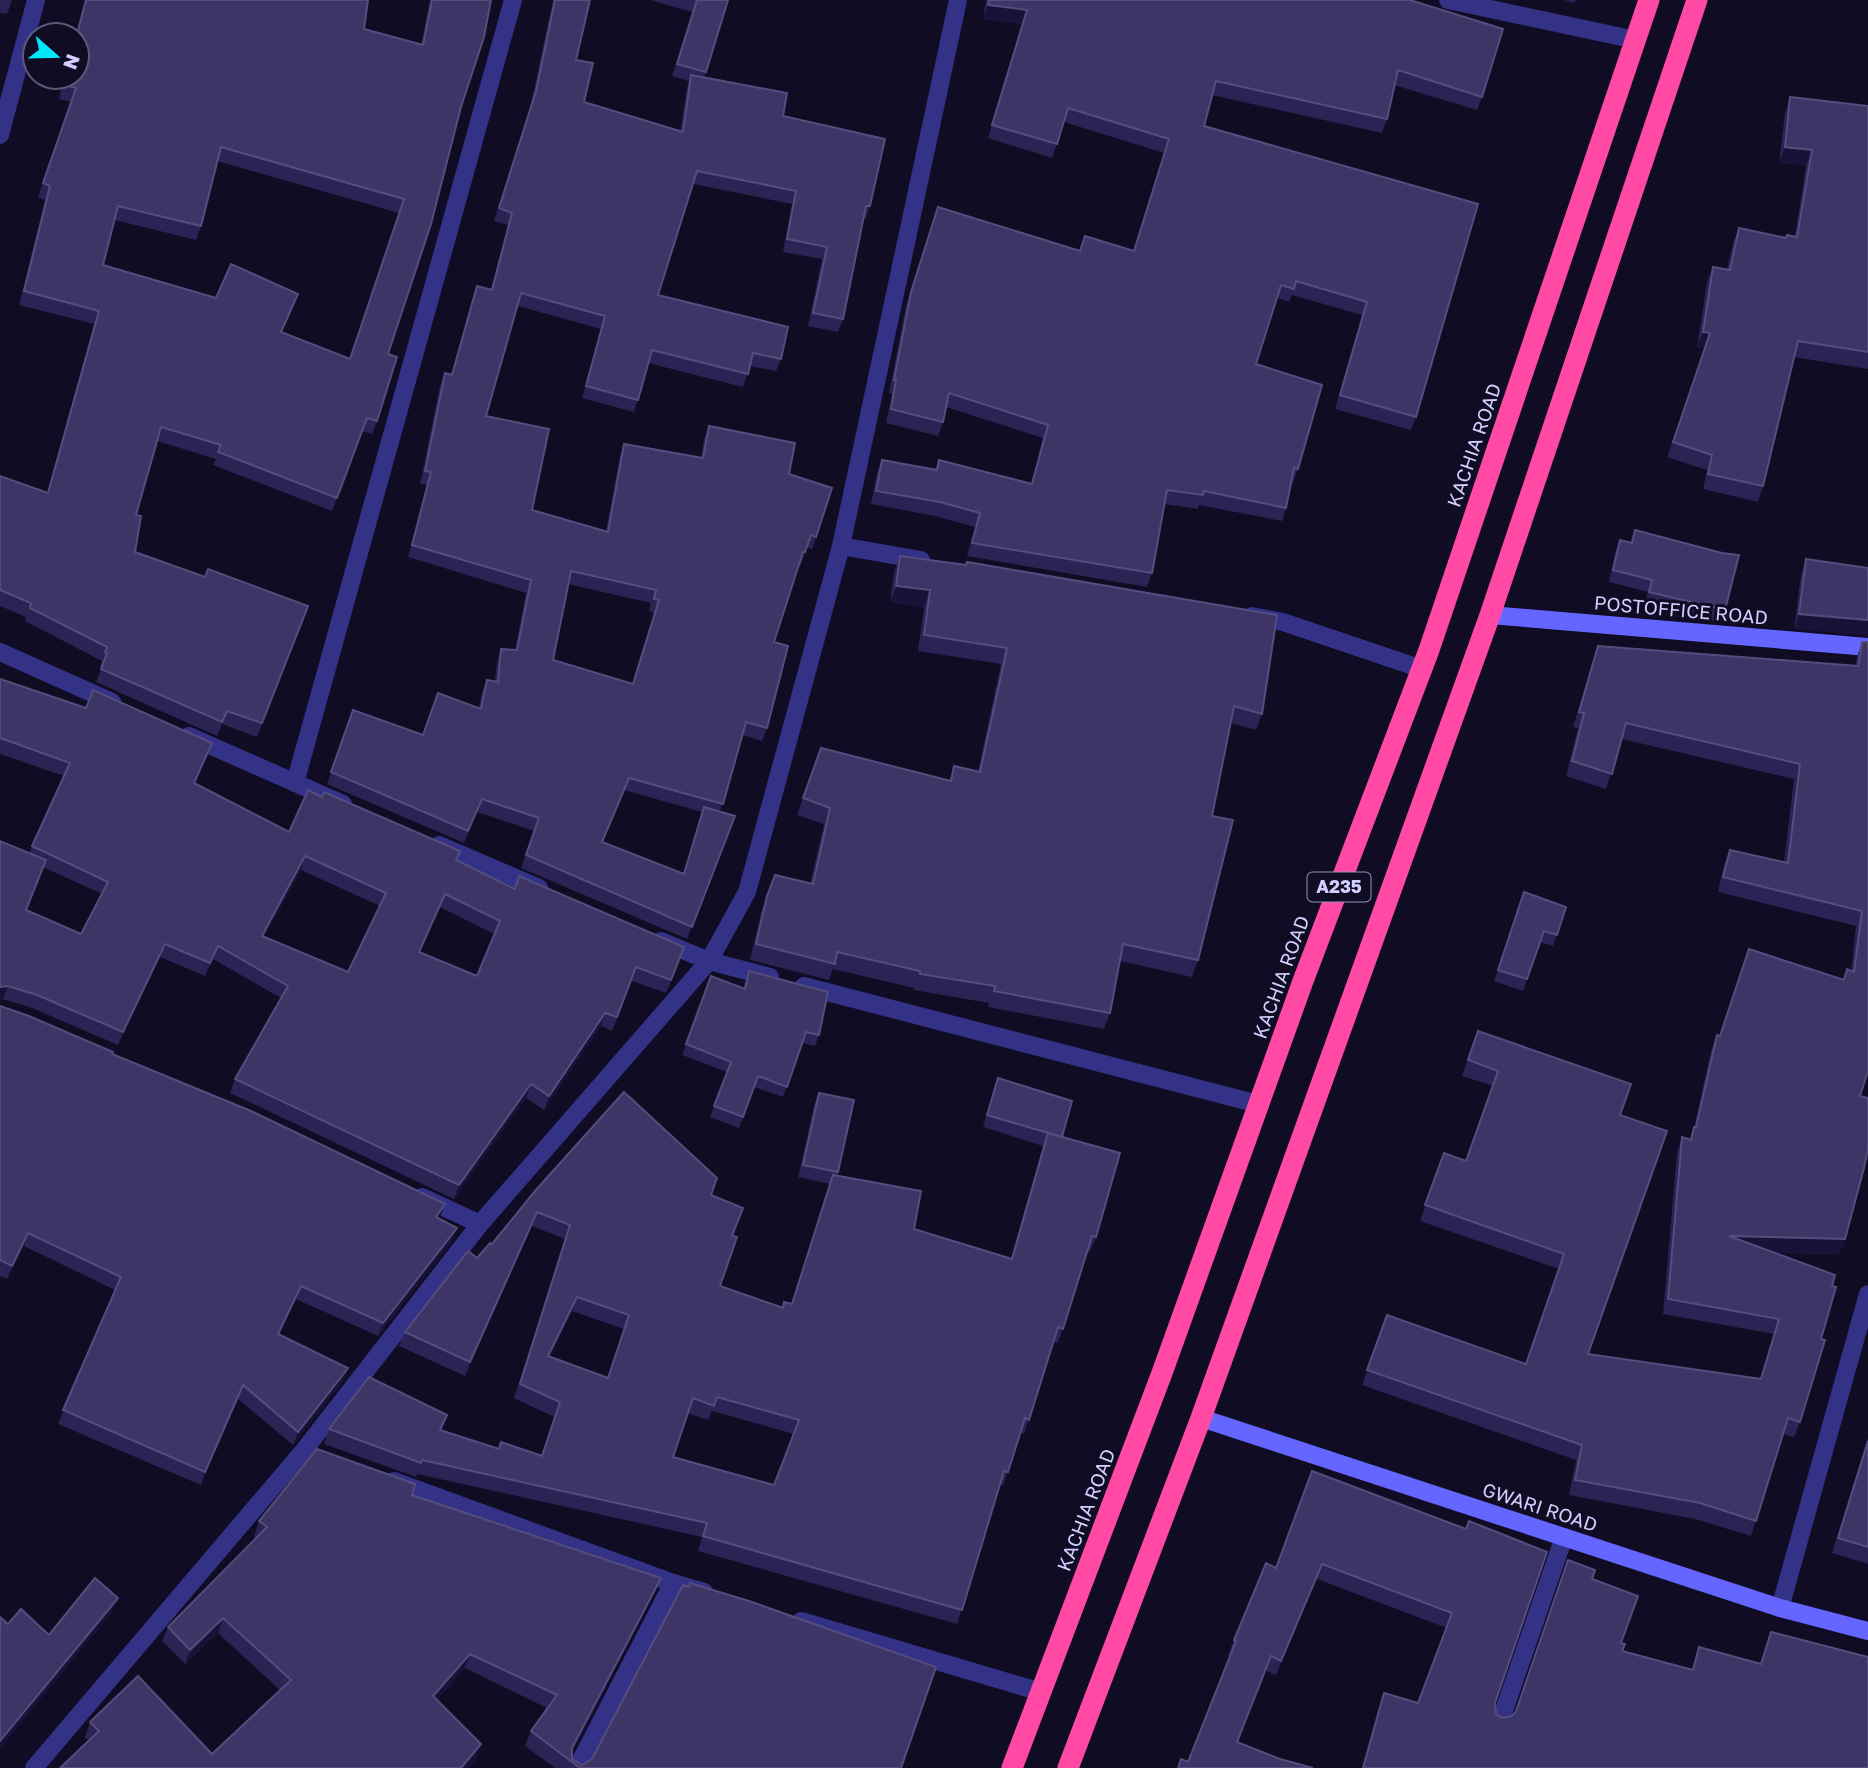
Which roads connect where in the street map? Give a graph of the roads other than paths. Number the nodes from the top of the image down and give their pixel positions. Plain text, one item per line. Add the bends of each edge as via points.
1 (36, 0) edge
2 (513, 0) edge
3 (958, 0) edge
4 (1448, 0) edge
5 (1649, 0) edge
6 (1697, 0) edge
7 (1636, 40) junction
8 (0, 135) edge
9 (841, 546) junction
10 (935, 562) edge
11 (1230, 612) edge
12 (1490, 615) junction
13 (1868, 647) edge
14 (0, 652) edge
15 (1422, 669) junction
16 (123, 707) edge
17 (172, 729) edge
18 (295, 783) junction
19 (357, 810) edge
20 (420, 837) edge
21 (558, 897) edge
22 (646, 934) edge
23 (709, 961) junction
24 (1258, 1104) junction
25 (407, 1189) edge
26 (480, 1224) junction
27 (1868, 1294) edge
28 (1201, 1418) junction
29 (384, 1477) edge
30 (1564, 1537) junction
31 (673, 1583) junction
32 (725, 1598) edge
33 (1780, 1608) junction
34 (790, 1618) edge
35 (1868, 1631) edge
36 (1041, 1692) junction
37 (1500, 1722) edge
38 (34, 1768) edge
39 (577, 1768) edge
40 (1012, 1768) edge
41 (1068, 1768) edge

1 - 8 street
2 - 18 street
3 - 9 street
4 - 7 street
5 - 7 highway, KACHIA ROAD / A235
6 - 12 highway, A235
7 - 15 highway, KACHIA ROAD / A235
9 - 10 street
9 - 23 street via 747,892
11 - 15 street via 1283,622
12 - 13 street, POSTOFFICE ROAD
12 - 28 highway, A235
14 - 16 street
15 - 24 highway, KACHIA ROAD / A235
17 - 18 street
18 - 19 street
20 - 21 street
22 - 23 street
23 - 24 street
23 - 26 street
24 - 36 highway, KACHIA ROAD / A235
25 - 26 street
26 - 38 street via 312,1451
27 - 33 street
28 - 30 street, GWARI ROAD
28 - 41 highway, A235
29 - 31 street
30 - 33 street, GWARI ROAD
30 - 37 street
31 - 32 street
31 - 39 street
33 - 35 street, GWARI ROAD
34 - 36 street
36 - 40 highway, KACHIA ROAD / A235

